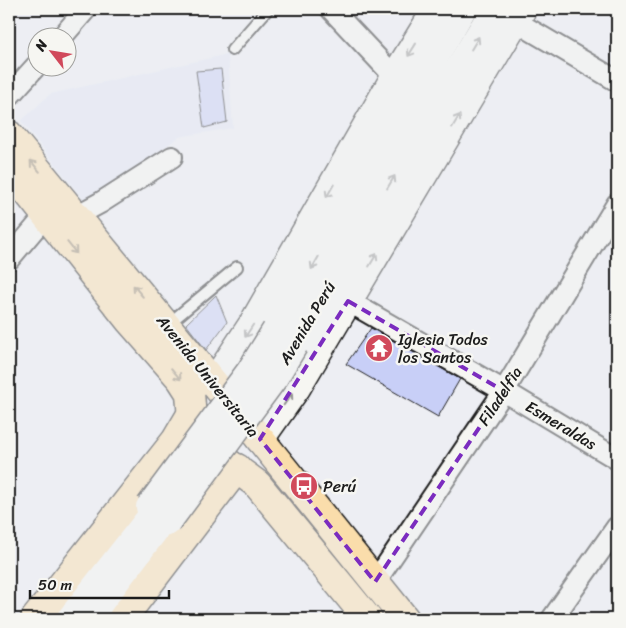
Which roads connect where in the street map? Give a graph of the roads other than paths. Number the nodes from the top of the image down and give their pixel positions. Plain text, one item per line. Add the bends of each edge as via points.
1 (86, 9) edge
2 (268, 9) edge
3 (332, 9) edge
4 (437, 9) edge
5 (462, 9) edge
6 (511, 13) edge
7 (70, 28) edge
8 (232, 50) dead end
9 (28, 75) edge
10 (395, 77) junction
11 (617, 81) edge
12 (9, 96) edge
13 (9, 135) edge
14 (172, 157) dead end
15 (9, 169) edge
16 (617, 204) edge
17 (46, 215) junction
18 (76, 216) junction
19 (9, 259) edge
20 (237, 267) dead end
21 (348, 301) junction
22 (167, 325) junction
23 (285, 338) junction
24 (214, 383) junction
25 (504, 391) junction
26 (192, 413) junction
27 (260, 439) junction
28 (617, 459) edge
29 (237, 468) junction
30 (159, 515) junction
31 (617, 527) edge
32 (375, 582) junction
33 (35, 619) edge
34 (64, 619) edge
35 (93, 619) edge
36 (122, 619) edge
37 (368, 619) edge
38 (405, 619) edge
39 (552, 619) edge

1 - 7 street
2 - 8 lane
3 - 10 street
4 -> 10 main road
5 -> 23 main road, Avenida Perú
6 - 11 street
21 -> 6 main road, Avenida Perú
23 -> 6 main road, Avenida Perú
9 - 12 street
10 -> 24 main road via 253,324
18 -> 13 main road, Avenida Universitaria
14 - 18 street
15 - 17 main road, Avenida Universitaria
16 - 25 street, Filadelfia
17 - 19 street
17 -> 26 main road, Avenida Universitaria via 130,321 181,379 190,393
22 -> 18 main road, Avenida Universitaria
20 - 22 lane
21 - 25 street, Esmeraldas
27 -> 21 main road, Avenida Perú via 296,388
22 - 24 main road, Avenida Universitaria
23 - 30 main road, Avenida Perú, bridge via 274,377
24 - 27 main road, Avenida Universitaria
25 - 28 street, Esmeraldas
25 - 32 street, Filadelfia
26 - 29 main road, Avenida Universitaria via 195,426 207,444
26 - 33 main road via 176,440
27 - 32 main road, Avenida Universitaria
29 - 36 main road
29 - 37 main road, Avenida Universitaria via 257,484
30 - 34 main road, Avenida Perú
30 - 35 main road, Avenida Perú
31 - 39 street
32 - 38 main road, Avenida Universitaria

